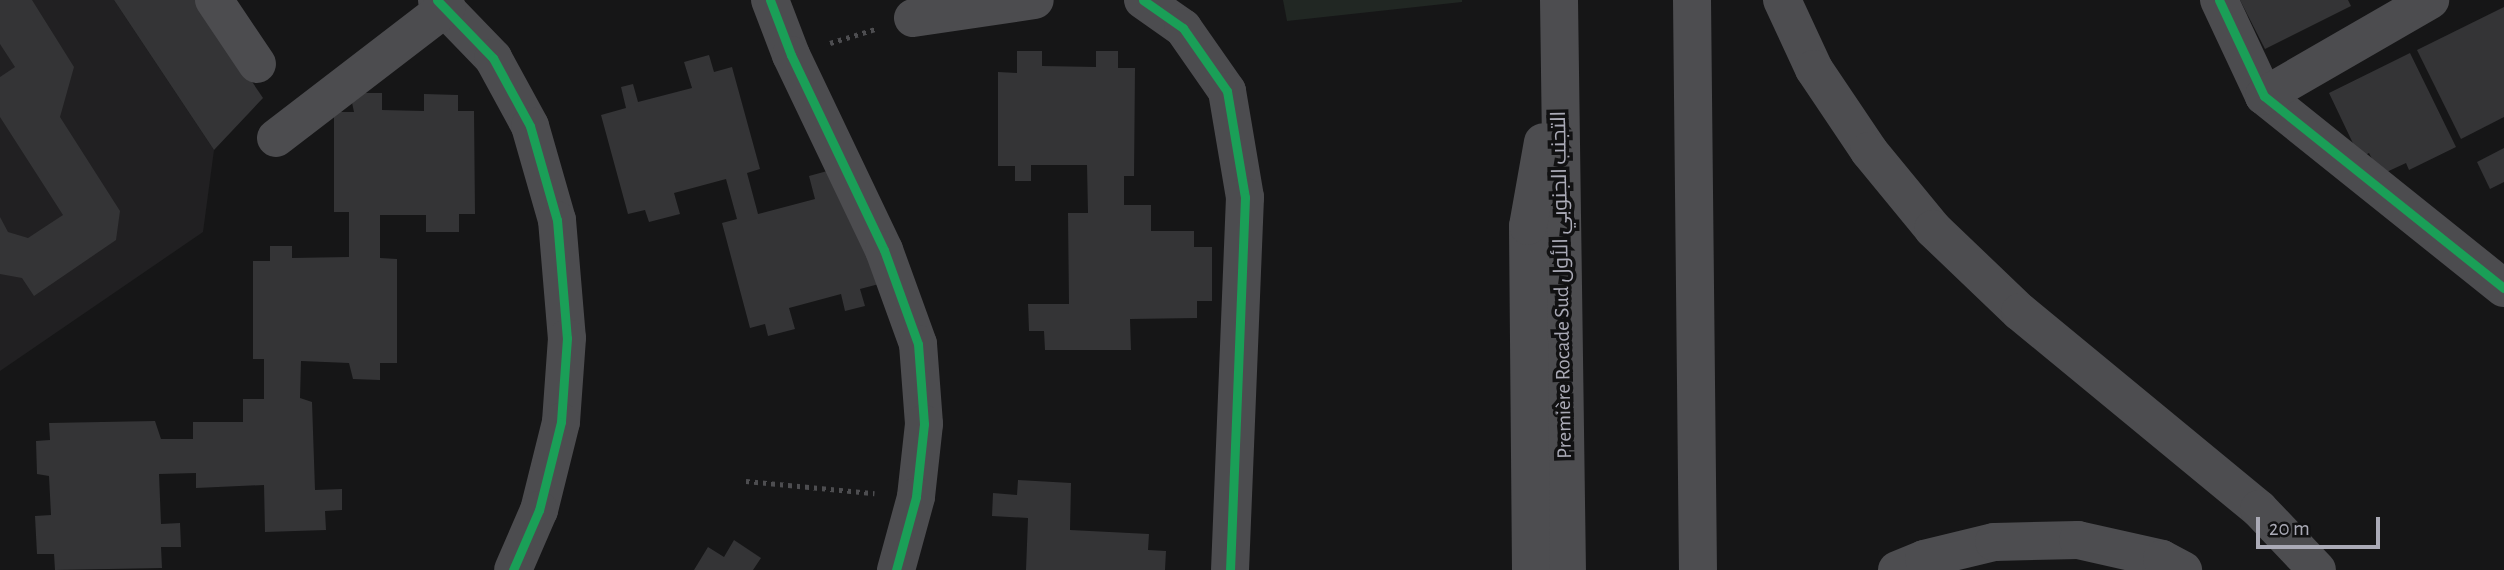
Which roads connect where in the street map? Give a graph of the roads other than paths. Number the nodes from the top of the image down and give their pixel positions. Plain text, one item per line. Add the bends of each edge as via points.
1 (214, 0) edge
2 (770, 0) edge
3 (1035, 0) edge
4 (1143, 0) edge
5 (1559, 0) edge
6 (1692, 0) edge
7 (1782, 0) edge
8 (2219, 0) edge
9 (2431, 0) edge
10 (442, 3) edge
11 (913, 18) road end
12 (257, 64) dead end
13 (1558, 75) junction
14 (2264, 96) junction
15 (276, 138) dead end
16 (2504, 288) edge
17 (513, 570) edge
18 (896, 570) edge
19 (1230, 570) edge
20 (1531, 570) edge
21 (1567, 570) edge
22 (1698, 570) edge
23 (1897, 570) edge
24 (2183, 570) edge
25 (2317, 570) edge

1 - 12 street
2 - 18 street via 791,55 884,250 918,344 924,425 916,496
3 - 11 street
4 - 19 street via 1183,28 1227,91 1245,197
5 - 13 highway, Première Rocade Sud التجنب الجنوبي الأول
6 - 22 highway
7 - 25 highway via 1814,69 1869,151 1933,229 2020,312 2259,509
8 - 14 street
9 - 14 street
10 - 15 street
10 - 17 street via 493,58 530,126 557,220 567,338 561,422 539,510
13 - 20 highway via 1528,226
13 - 21 highway, Première Rocade Sud التجنب الجنوبي الأول
14 - 16 street
23 - 24 highway via 1994,542 2078,540 2162,559

